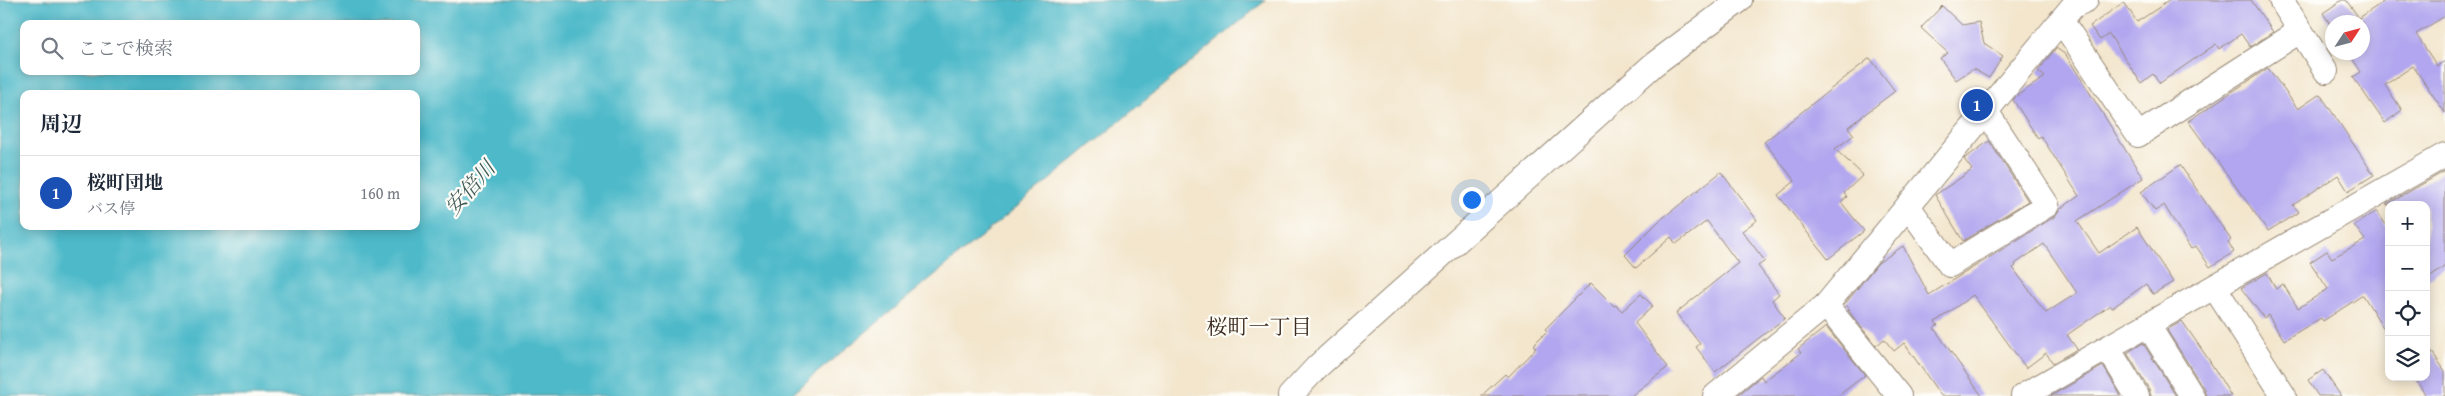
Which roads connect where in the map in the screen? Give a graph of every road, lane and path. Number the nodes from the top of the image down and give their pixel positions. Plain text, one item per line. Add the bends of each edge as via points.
1 (1740, 0) edge
2 (2086, 0) edge
3 (2281, 0) edge
4 (2061, 20) junction
5 (2300, 31) junction
6 (2326, 71) dead end
7 (1986, 111) junction
8 (2444, 156) edge
9 (1908, 206) junction
10 (2215, 288) junction
11 (1826, 305) junction
12 (2148, 325) junction
13 (2108, 348) junction
14 (1892, 394) edge
15 (1290, 396) edge
16 (1715, 396) edge
17 (2023, 396) edge
18 (2137, 396) edge
19 (2192, 396) edge
20 (2284, 396) edge

1 - 15 street via 1653,65 1317,367
2 - 4 street via 2073,6
3 - 5 street
4 - 5 street via 2138,134
4 - 7 street
5 - 6 street
7 - 9 street
7 - 9 street via 2047,205 1950,266
8 - 10 street
9 - 11 street
10 - 12 street
10 - 20 street
11 - 14 street
11 - 16 street
12 - 13 street
12 - 19 street
13 - 17 street
13 - 18 street

